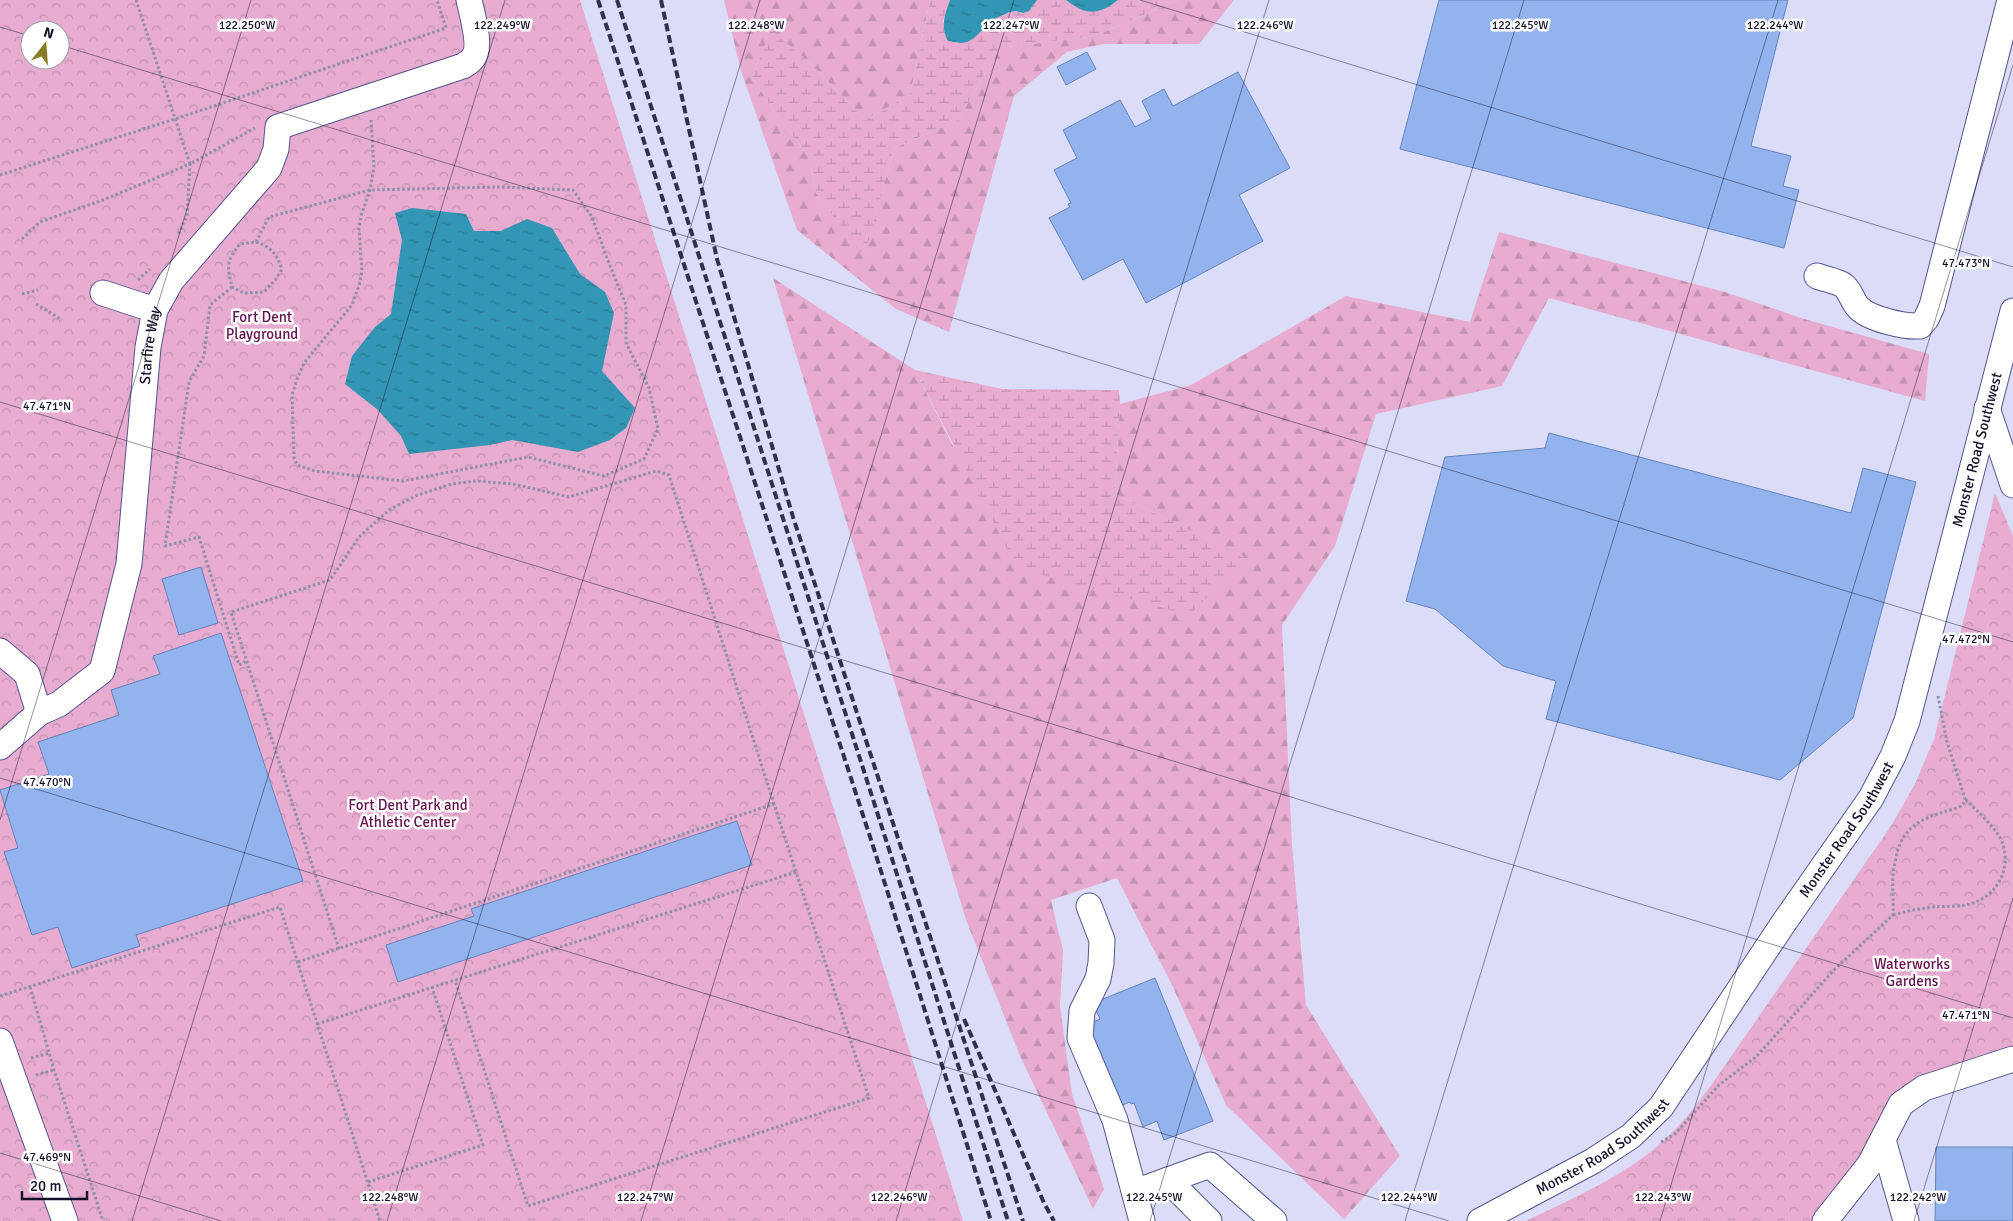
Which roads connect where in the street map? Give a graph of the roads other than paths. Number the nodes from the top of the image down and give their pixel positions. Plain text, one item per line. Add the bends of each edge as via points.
1 (469, 0) edge
2 (2010, 0) edge
3 (1817, 276) dead end
4 (103, 293) road end
5 (155, 310) junction
6 (2013, 310) edge
7 (1987, 408) junction
8 (2013, 485) edge
9 (0, 651) edge
10 (39, 712) junction
11 (0, 747) edge
12 (1089, 906) dead end
13 (0, 1041) edge
14 (2013, 1059) edge
15 (1883, 1140) junction
16 (1168, 1180) junction
17 (1135, 1192) junction
18 (65, 1221) edge
19 (1142, 1221) edge
20 (1209, 1221) edge
21 (1274, 1221) edge
22 (1480, 1221) edge
23 (1825, 1221) edge
24 (1906, 1221) edge

1 - 5 street, Starfire Way via 476,48 473,58 464,66 278,127 276,149 269,168 171,281
2 - 3 street via 1926,319 1920,326 1908,327 1866,314 1842,285
4 - 5 street
5 - 10 street, Starfire Way via 148,346 129,564 102,671 59,704
6 - 7 street, Monster Road Southwest
7 - 8 street
7 - 22 street, Monster Road Southwest via 1907,721 1872,798 1661,1107 1630,1136 1593,1161
9 - 10 street via 27,674
10 - 11 street, Starfire Way
12 - 17 street via 1102,940 1101,963 1098,979 1082,1011 1080,1038 1115,1120
13 - 18 street
14 - 15 street via 1924,1088 1902,1104
15 - 23 street via 1870,1164
15 - 24 street
16 - 17 street
16 - 20 street
16 - 21 street via 1210,1165
17 - 19 street

